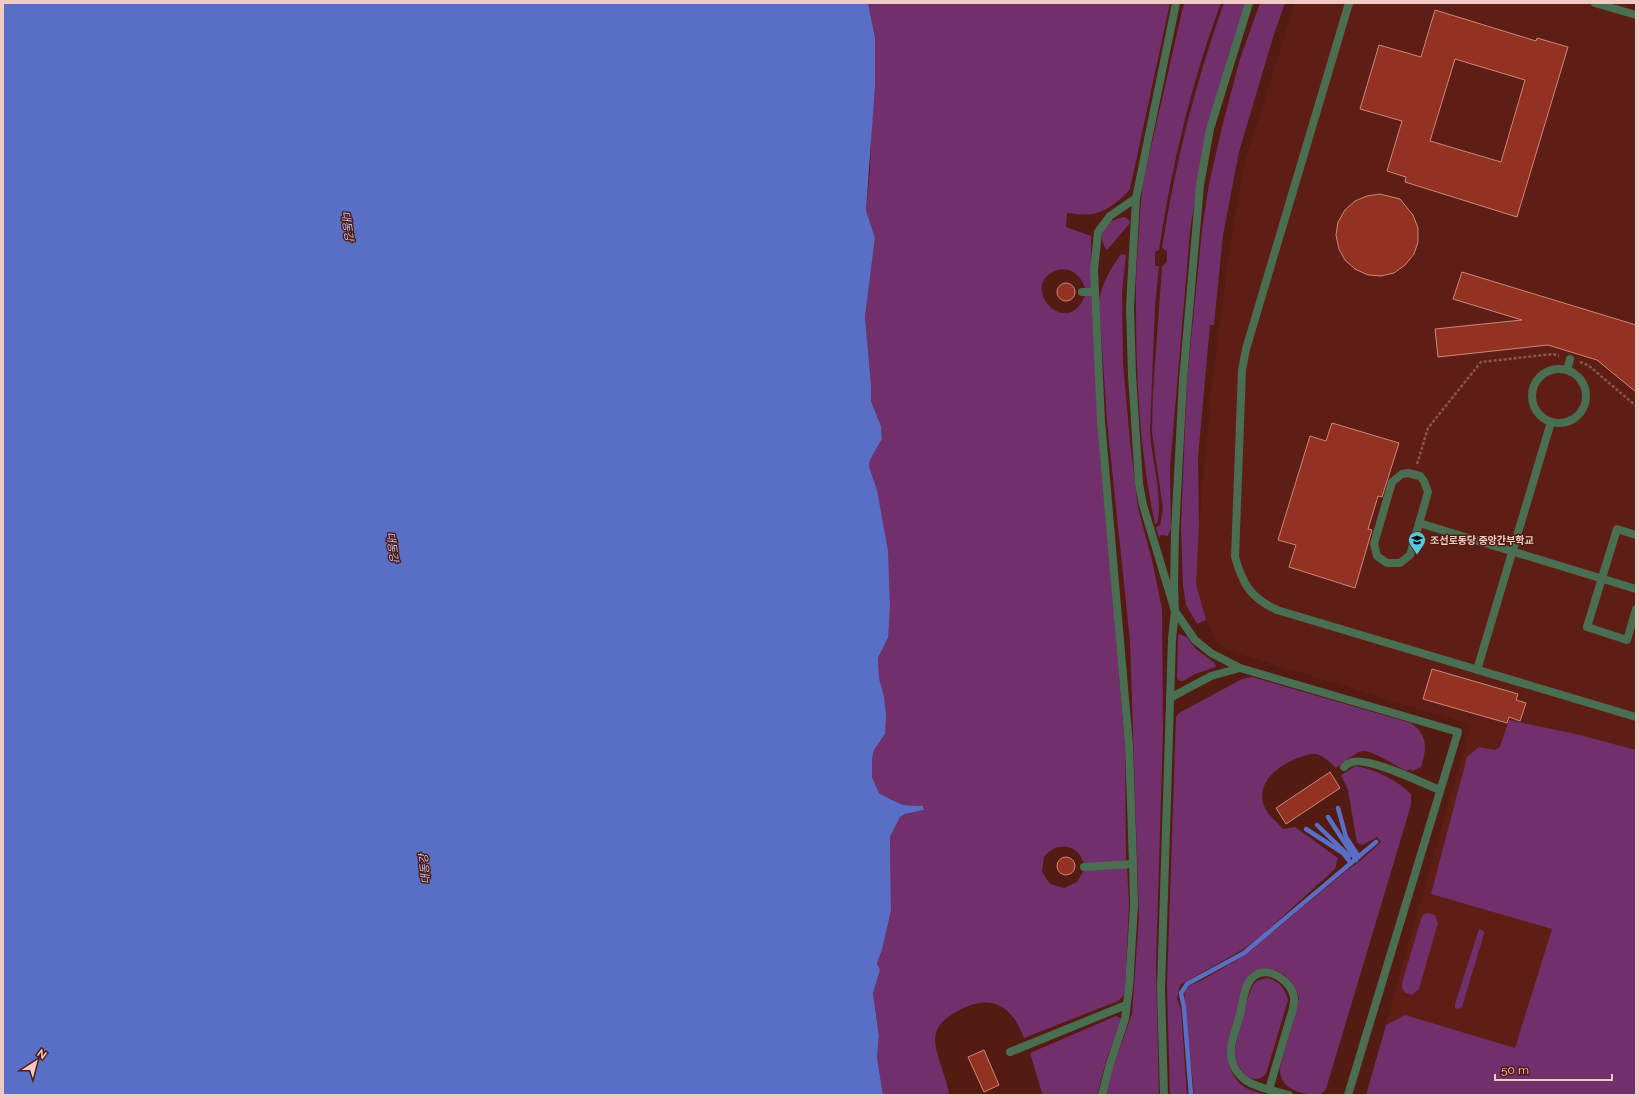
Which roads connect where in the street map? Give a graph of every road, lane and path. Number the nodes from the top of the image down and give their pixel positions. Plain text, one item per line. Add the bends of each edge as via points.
1 (1176, 3) edge
2 (1249, 3) edge
3 (1349, 3) edge
4 (1595, 3) edge
5 (1636, 15) edge
6 (1136, 198) junction
7 (1082, 292) dead end
8 (1095, 292) junction
9 (1553, 354) dead end
10 (1570, 359) dead end
11 (1588, 365) dead end
12 (1567, 370) junction
13 (1636, 406) edge
14 (1551, 422) junction
15 (1414, 474) junction
16 (1419, 523) junction
17 (1636, 535) edge
18 (1512, 552) junction
19 (1602, 579) junction
20 (1636, 589) edge
21 (1636, 609) edge
22 (1175, 611) junction
23 (1240, 668) junction
24 (1477, 670) junction
25 (1170, 698) junction
26 (1636, 717) edge
27 (1344, 766) dead end
28 (1440, 790) junction
29 (1134, 864) junction
30 (1084, 867) dead end
31 (1126, 1005) junction
32 (1010, 1052) dead end
33 (1269, 1090) junction
34 (1102, 1095) edge
35 (1164, 1095) edge
36 (1289, 1095) edge
37 (1348, 1095) edge

1 - 6 street
2 - 22 street via 1210,129 1200,185 1183,380 1175,532
3 - 24 street via 1246,349 1242,370 1235,557 1240,576 1262,603 1277,610
4 - 5 street
6 - 8 street via 1110,216 1098,232 1094,270
6 - 22 street via 1130,307 1136,454 1143,505
7 - 8 street
8 - 29 street via 1101,421 1129,746
9 - 15 path via 1481,362 1428,428
10 - 12 street
11 - 13 path
12 - 14 street via 1581,381 1585,389 1584,407 1572,420 1564,423
12 - 14 street via 1554,370 1542,375 1532,390 1534,407 1539,415
14 - 18 street
15 - 16 street via 1424,480 1428,492
15 - 16 street via 1402,474 1392,482 1374,544 1377,556 1387,563 1400,563 1405,560 1410,555
16 - 18 street
17 - 19 street via 1617,529
18 - 19 street
18 - 24 street
19 - 20 street
19 - 21 street via 1587,628 1627,640
22 - 23 street via 1195,640 1211,654
22 - 25 street
23 - 25 street via 1211,676
23 - 28 street via 1458,732
24 - 26 street
25 - 35 street via 1161,989
27 - 28 street via 1352,762 1364,762
28 - 37 street
29 - 30 street
29 - 31 street via 1134,905
31 - 32 street
31 - 34 street
33 - 33 street via 1245,1081 1237,1073 1231,1052 1247,987 1253,977 1268,973 1281,977 1288,983 1294,998
33 - 36 street

